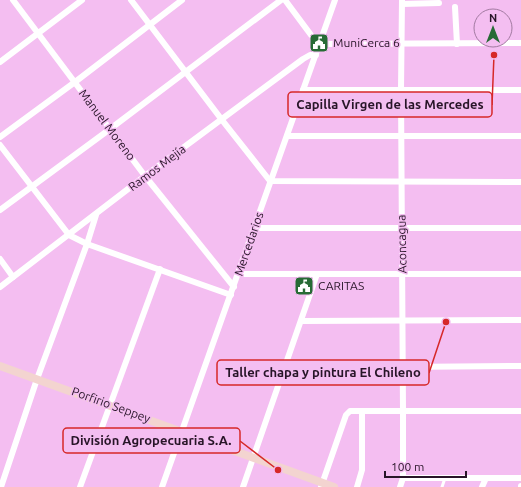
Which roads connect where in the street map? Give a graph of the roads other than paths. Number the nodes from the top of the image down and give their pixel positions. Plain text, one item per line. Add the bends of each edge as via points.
1 (13, 0) edge
2 (82, 0) edge
3 (131, 0) edge
4 (182, 0) edge
5 (281, 0) edge
6 (285, 0) edge
7 (335, 0) edge
8 (402, 2) edge
9 (439, 3) dead end
10 (455, 7) dead end
11 (150, 24) junction
12 (38, 33) junction
13 (320, 44) junction
14 (401, 44) junction
15 (457, 44) junction
16 (521, 44) edge
17 (316, 55) junction
18 (0, 62) edge
19 (186, 72) junction
20 (75, 82) junction
21 (303, 90) junction
22 (401, 90) junction
23 (521, 90) edge
24 (222, 120) junction
25 (110, 129) junction
26 (286, 136) junction
27 (401, 136) junction
28 (521, 136) edge
29 (0, 137) edge
30 (0, 145) edge
31 (145, 176) junction
32 (270, 181) junction
33 (402, 182) junction
34 (521, 182) edge
35 (32, 186) junction
36 (0, 210) edge
37 (96, 214) junction
38 (255, 228) junction
39 (402, 228) junction
40 (521, 228) edge
41 (69, 235) junction
42 (87, 244) junction
43 (0, 258) edge
44 (160, 269) junction
45 (238, 274) junction
46 (318, 274) junction
47 (402, 274) junction
48 (521, 274) edge
49 (13, 277) junction
50 (0, 287) edge
51 (234, 287) junction
52 (231, 295) junction
53 (402, 320) junction
54 (521, 320) edge
55 (302, 321) junction
56 (286, 364) junction
57 (0, 366) edge
58 (521, 366) edge
59 (403, 367) junction
60 (37, 379) junction
61 (111, 405) junction
62 (362, 411) junction
63 (403, 411) junction
64 (521, 411) edge
65 (182, 431) junction
66 (253, 457) junction
67 (403, 478) junction
68 (445, 478) junction
69 (486, 478) junction
70 (521, 478) edge
71 (321, 485) edge
72 (1, 487) edge
73 (80, 487) edge
74 (162, 487) edge
75 (243, 487) edge
76 (334, 487) edge
77 (357, 487) edge
78 (400, 487) edge
79 (442, 487) edge
80 (482, 487) edge

1 - 12 street, Manuel Moreno
2 - 12 street
3 - 11 street
4 - 11 street
5 - 19 street
6 - 13 street
7 - 13 street, Mercedarios
8 - 9 street
8 - 14 street, Aconcagua
10 - 15 street
11 - 19 street
11 - 20 street
12 - 18 street
12 - 20 street, Manuel Moreno
13 - 14 street
13 - 17 street, Mercedarios
14 - 15 street
14 - 22 street, Aconcagua
15 - 16 street
17 - 21 street, Mercedarios
17 - 24 street, Ramos Mejía via 303,59
19 - 24 street
19 - 25 street
20 - 25 street, Manuel Moreno
20 - 29 street
21 - 22 street
21 - 26 street, Mercedarios
22 - 23 street
22 - 27 street, Aconcagua
24 - 31 street, Ramos Mejía
24 - 32 street
25 - 31 street, Manuel Moreno
25 - 35 street
26 - 27 street
26 - 32 street, Mercedarios
27 - 28 street
27 - 33 street, Aconcagua
30 - 35 street
31 - 37 street, Ramos Mejía
31 - 51 street, Manuel Moreno
32 - 33 street
32 - 38 street, Mercedarios
33 - 34 street
33 - 39 street, Aconcagua
35 - 36 street
35 - 41 street
37 - 41 street, Ramos Mejía
37 - 42 street
38 - 39 street
38 - 45 street, Mercedarios
39 - 40 street
39 - 47 street, Aconcagua
41 - 42 street
41 - 49 street, Ramos Mejía
42 - 44 street
42 - 60 street
43 - 49 street
44 - 52 street
44 - 61 street
45 - 46 street
45 - 51 street, Mercedarios
46 - 47 street
46 - 55 street
47 - 48 street
47 - 53 street, Aconcagua
49 - 50 street, Ramos Mejía
51 - 52 street, Mercedarios
52 - 65 street, Mercedarios
53 - 54 street
53 - 55 street
53 - 59 street, Aconcagua
55 - 56 street
56 - 59 street
56 - 66 street
57 - 60 main road, Porfirio Seppey
58 - 59 street
59 - 63 street, Aconcagua
60 - 61 main road, Porfirio Seppey
60 - 72 street
61 - 65 main road, Porfirio Seppey
61 - 73 street
62 - 63 street
62 - 71 street via 350,411 346,414
62 - 77 street via 362,470
63 - 64 street
63 - 67 street, Aconcagua
65 - 66 main road, Porfirio Seppey
65 - 74 street, Mercedarios
66 - 71 main road, Porfirio Seppey
66 - 75 street
67 - 68 street
67 - 78 street, Aconcagua
68 - 69 street
68 - 79 lane
69 - 70 street
69 - 80 street
71 - 76 main road, Porfirio Seppey

